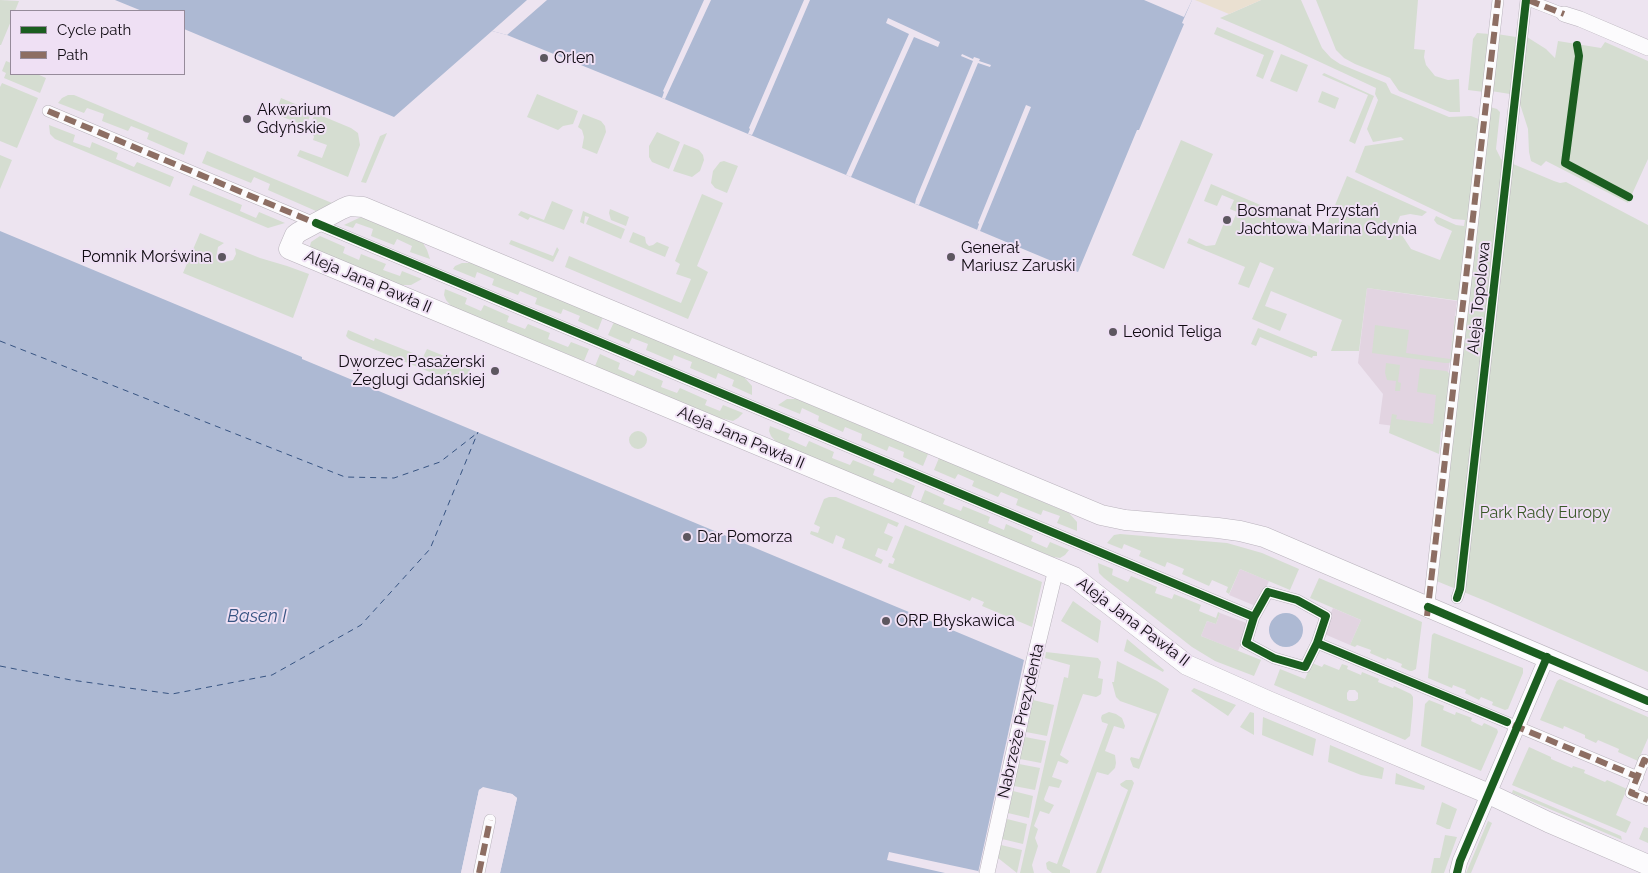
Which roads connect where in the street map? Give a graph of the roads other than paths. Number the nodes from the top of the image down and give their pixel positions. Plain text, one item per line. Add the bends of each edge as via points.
1 (1498, 0) edge
2 (1527, 0) edge
3 (1564, 14) joint
4 (1648, 48) edge
5 (48, 111) dead end
6 (316, 223) junction
7 (1056, 569) junction
8 (1457, 598) dead end
9 (1428, 604) junction
10 (1254, 617) junction
11 (1317, 643) junction
12 (1546, 657) junction
13 (1648, 701) edge
14 (1517, 726) junction
15 (1648, 762) edge
16 (1638, 777) junction
17 (1489, 794) junction
18 (1648, 800) edge
19 (490, 820) dead end
20 (1648, 864) edge
21 (479, 873) edge
22 (987, 873) edge
23 (1457, 873) edge

1 - 9 street, Aleja Topolowa
2 - 3 street
2 - 8 street, Aleja Topolowa
3 - 4 street
5 - 6 street
6 - 7 street, Aleja Jana Pawła II via 295,235 289,249
6 - 9 street, Aleja Jana Pawła II via 349,206 363,207 1101,515 1218,528 1264,537
6 - 10 street
7 - 17 street, Aleja Jana Pawła II via 1074,577 1188,665
7 - 22 street, Nabrzeże Prezydenta
9 - 12 street, Aleja Jana Pawła II
10 - 11 street via 1246,643 1274,658 1305,667
10 - 11 street via 1268,592 1297,600 1326,616
11 - 14 street
12 - 13 street, Aleja Jana Pawła II
12 - 14 street
14 - 16 street
14 - 17 street
15 - 16 street via 1644,760
16 - 18 street via 1631,793
17 - 20 street, Aleja Jana Pawła II
17 - 23 street
19 - 21 street

